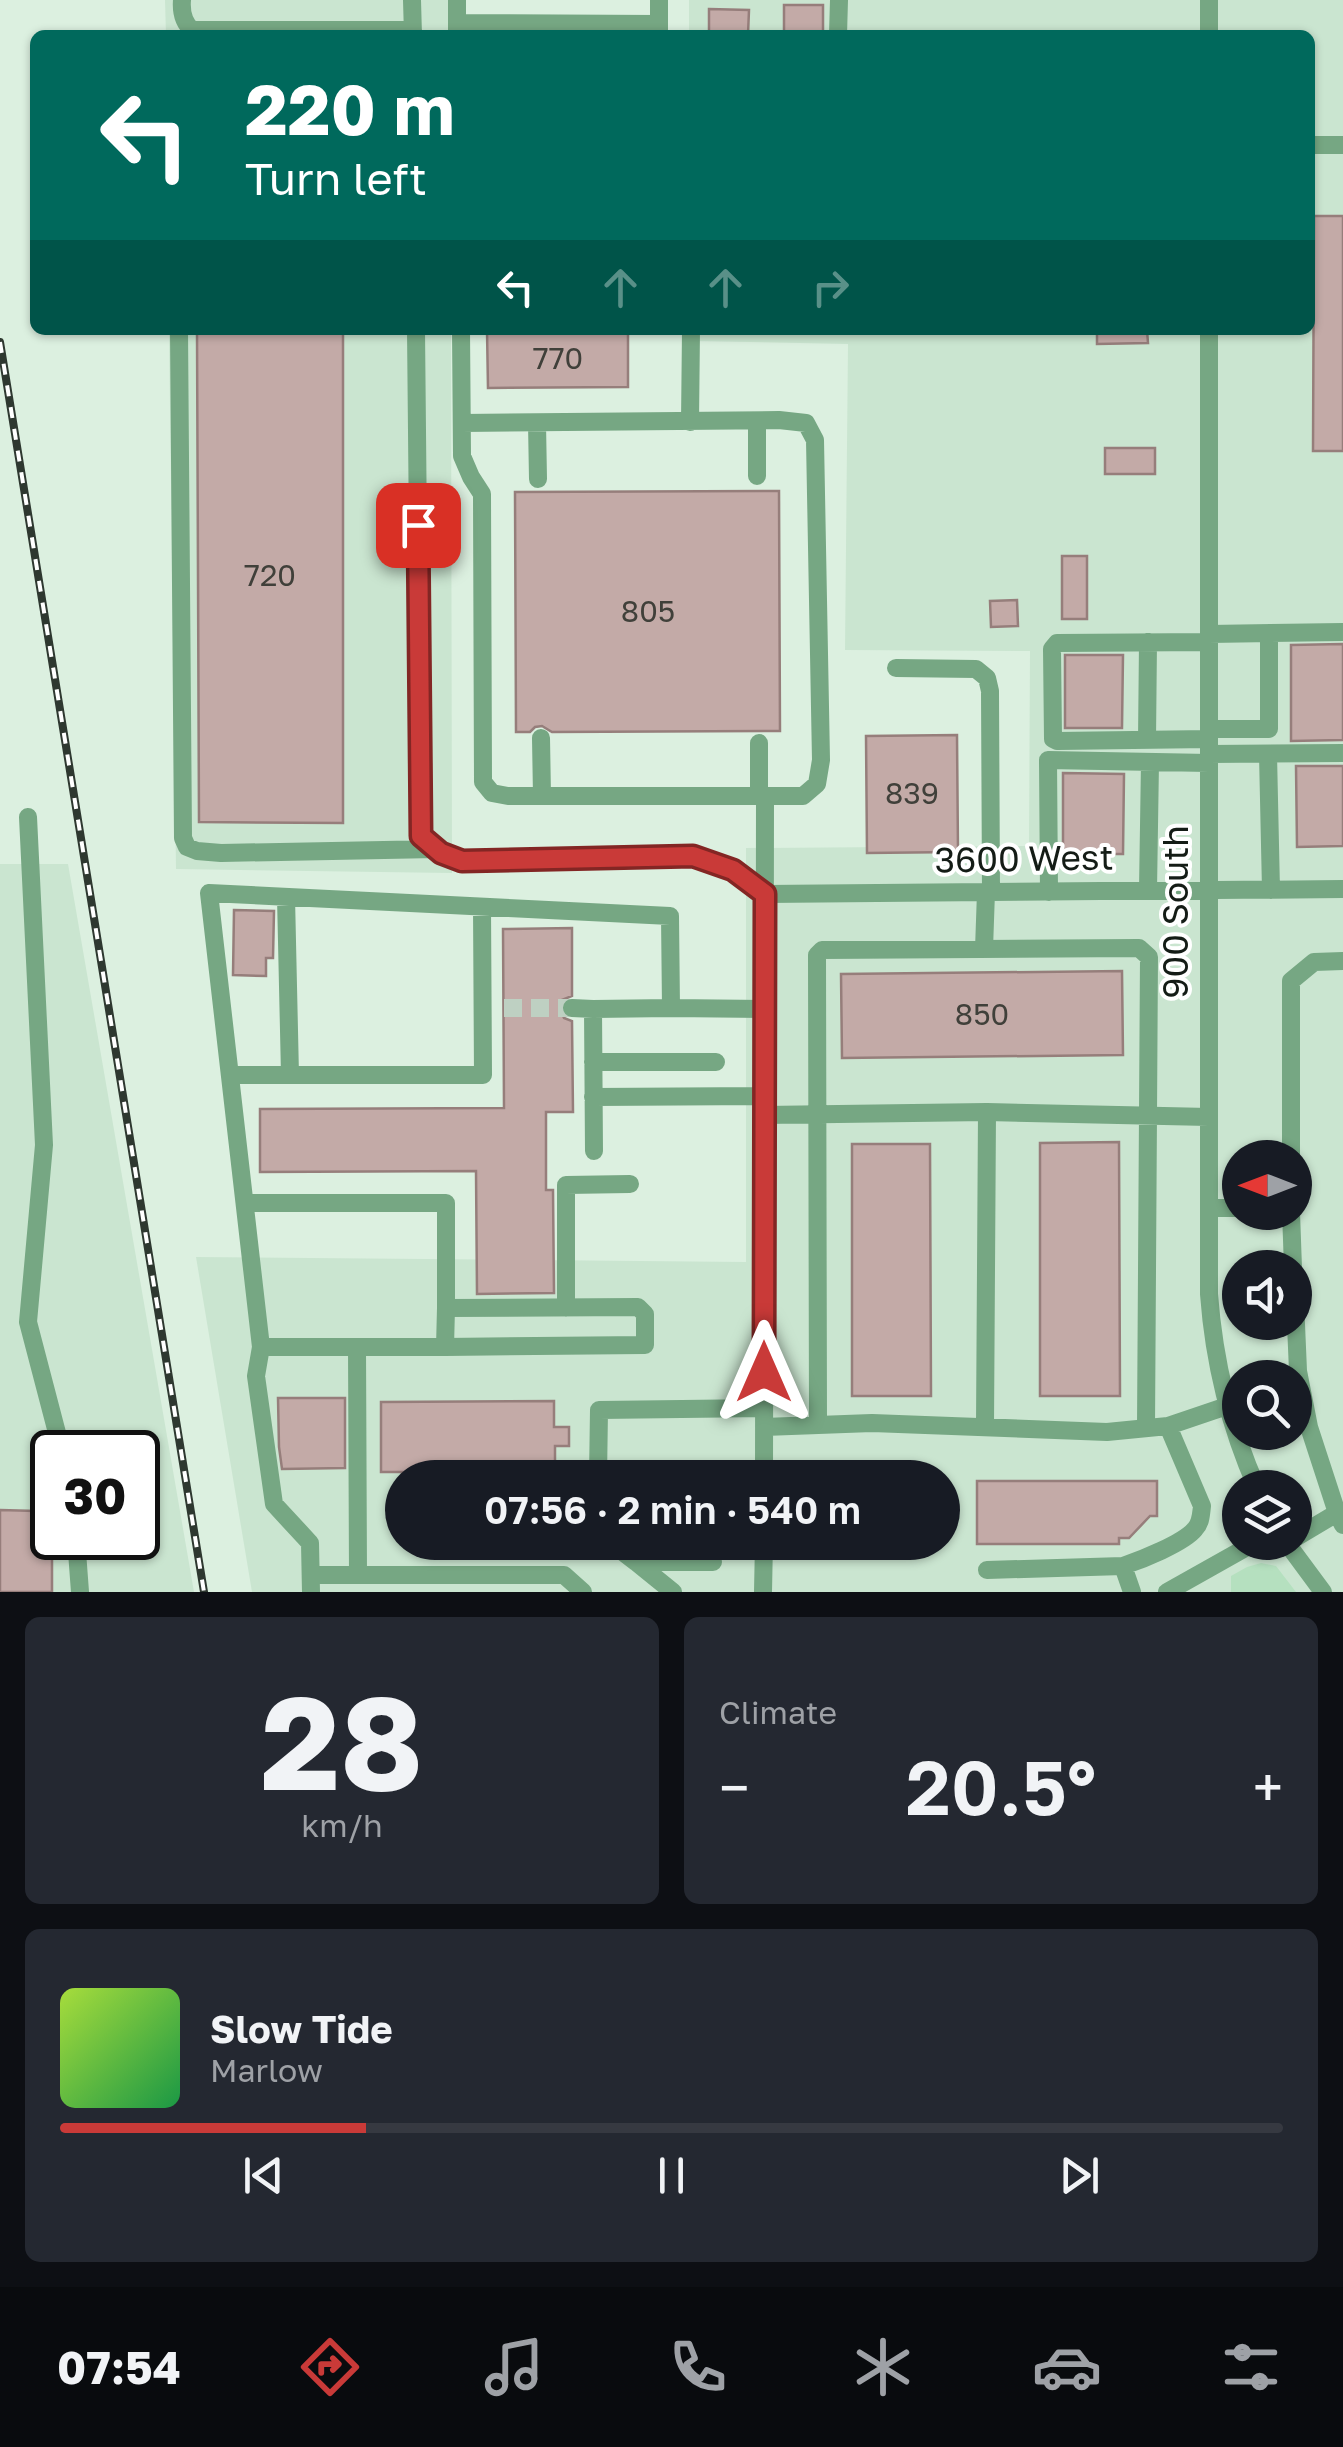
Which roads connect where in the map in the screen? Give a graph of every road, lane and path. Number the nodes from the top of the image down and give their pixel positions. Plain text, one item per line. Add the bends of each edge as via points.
1 (412, 0) edge
2 (457, 0) edge
3 (659, 0) edge
4 (839, 0) edge
5 (1208, 0) edge
6 (181, 5) edge
7 (457, 29) edge
8 (180, 30) edge
9 (192, 30) edge
10 (413, 30) edge
11 (659, 30) edge
12 (838, 30) edge
13 (1208, 30) edge
14 (1315, 145) edge
15 (1343, 146) edge
16 (179, 335) edge
17 (416, 335) edge
18 (460, 335) edge
19 (691, 335) edge
20 (1208, 335) edge
21 (756, 420) junction
22 (690, 422) junction
23 (537, 423) junction
24 (462, 424) junction
25 (757, 476) dead end
26 (538, 479) dead end
27 (1343, 632) edge
28 (1269, 633) junction
29 (1208, 638) junction
30 (1148, 642) junction
31 (896, 668) dead end
32 (541, 738) dead end
33 (1147, 740) junction
34 (759, 743) dead end
35 (1208, 746) junction
36 (1268, 754) junction
37 (1343, 754) edge
38 (1150, 762) junction
39 (542, 796) junction
40 (762, 796) junction
41 (28, 816) dead end
42 (436, 849) junction
43 (1343, 889) edge
44 (1148, 890) junction
45 (1209, 890) junction
46 (1271, 890) junction
47 (988, 892) junction
48 (1049, 892) junction
49 (765, 894) junction
50 (286, 897) junction
51 (482, 907) junction
52 (984, 949) junction
53 (1343, 961) edge
54 (482, 1008) junction
55 (504, 1008) tunnel mouth
56 (572, 1008) tunnel mouth
57 (671, 1008) junction
58 (764, 1008) junction
59 (593, 1009) junction
60 (593, 1062) junction
61 (716, 1062) dead end
62 (230, 1075) junction
63 (290, 1075) junction
64 (593, 1097) junction
65 (764, 1106) junction
66 (987, 1112) junction
67 (818, 1115) junction
68 (1148, 1115) junction
69 (1209, 1117) junction
70 (1291, 1140) edge
71 (594, 1151) dead end
72 (630, 1184) dead end
73 (245, 1203) junction
74 (1209, 1208) junction
75 (1222, 1208) edge
76 (446, 1308) junction
77 (566, 1308) junction
78 (1297, 1340) edge
79 (445, 1346) junction
80 (357, 1347) junction
81 (262, 1348) junction
82 (1222, 1384) edge
83 (1222, 1408) edge
84 (764, 1418) junction
85 (818, 1425) junction
86 (985, 1426) junction
87 (1168, 1426) junction
88 (1146, 1428) junction
89 (56, 1430) edge
90 (598, 1460) edge
91 (764, 1460) edge
92 (1340, 1519) edge
93 (1312, 1531) edge
94 (78, 1560) edge
95 (633, 1560) edge
96 (764, 1560) edge
97 (1224, 1560) edge
98 (1299, 1560) edge
99 (636, 1562) junction
100 (713, 1562) dead end
101 (1123, 1566) junction
102 (987, 1570) dead end
103 (358, 1576) junction
104 (311, 1584) edge
105 (80, 1592) edge
106 (583, 1592) edge
107 (673, 1592) edge
108 (764, 1592) edge
109 (1132, 1592) edge
110 (1167, 1592) edge
111 (1323, 1592) edge

1 - 10 street
2 - 7 street
3 - 11 street
4 - 12 street
5 - 13 street
6 - 8 street
6 - 9 street
7 - 11 street
14 - 15 street
16 - 42 street via 187,847 221,853
17 - 42 street via 421,836
18 - 24 street
19 - 22 street
20 - 29 street, 900 South
21 - 22 street
21 - 25 street
21 - 40 street via 806,423 816,460 819,772 803,796
22 - 23 street
23 - 24 street
23 - 26 street
24 - 39 street via 462,456 482,494 483,782 492,793
27 - 28 street
28 - 29 street
28 - 35 street via 1269,729
29 - 30 street
29 - 35 street, 900 South
30 - 33 street
30 - 33 street via 1052,648 1053,739
31 - 47 street via 976,669 987,678
32 - 39 street
33 - 35 street
34 - 40 street
35 - 36 street
35 - 38 street
35 - 45 street, 900 South
36 - 37 street
36 - 46 street
38 - 44 street
38 - 48 street via 1048,760
39 - 40 street
40 - 49 street
41 - 89 street via 44,1144 28,1322
42 - 49 street via 462,861 693,856 733,870
43 - 46 street, 3600 West
44 - 45 street, 3600 West
44 - 48 street, 3600 West
45 - 46 street, 3600 West
45 - 69 street, 900 South
47 - 48 street, 3600 West
47 - 49 street, 3600 West
47 - 52 street
49 - 58 street
50 - 51 street
50 - 62 street via 209,893
50 - 63 street
51 - 54 street
51 - 57 street via 670,916
52 - 67 street via 817,954
52 - 68 street via 1139,948 1148,957
53 - 70 street via 1314,962 1291,981
54 - 55 street
54 - 63 street via 483,1075
56 - 59 street
57 - 58 street
57 - 59 street
58 - 65 street
59 - 60 street
60 - 61 street
60 - 64 street
62 - 63 street
62 - 73 street
64 - 65 street
64 - 71 street
65 - 67 street
65 - 84 street
66 - 67 street
66 - 68 street
66 - 86 street
67 - 85 street
68 - 69 street
68 - 88 street
69 - 74 street, 900 South
72 - 77 street via 566,1185
73 - 76 street via 446,1203
73 - 81 street
74 - 75 street
74 - 82 street, 900 South via 1211,1316
76 - 77 street
76 - 79 street
77 - 79 street via 638,1299 645,1345
78 - 92 street via 1309,1426
79 - 80 street
80 - 81 street
80 - 103 street
81 - 104 street via 256,1376 274,1504 310,1542
83 - 87 street
84 - 85 street
84 - 90 street via 712,1410 599,1410
84 - 91 street
85 - 86 street
86 - 88 street
87 - 88 street
87 - 101 street via 1201,1518 1195,1530
92 - 93 street
94 - 105 street
95 - 99 street
96 - 108 street
97 - 110 street
98 - 111 street
99 - 100 street
99 - 107 street
101 - 102 street
101 - 109 street
103 - 104 street
103 - 106 street via 564,1575

